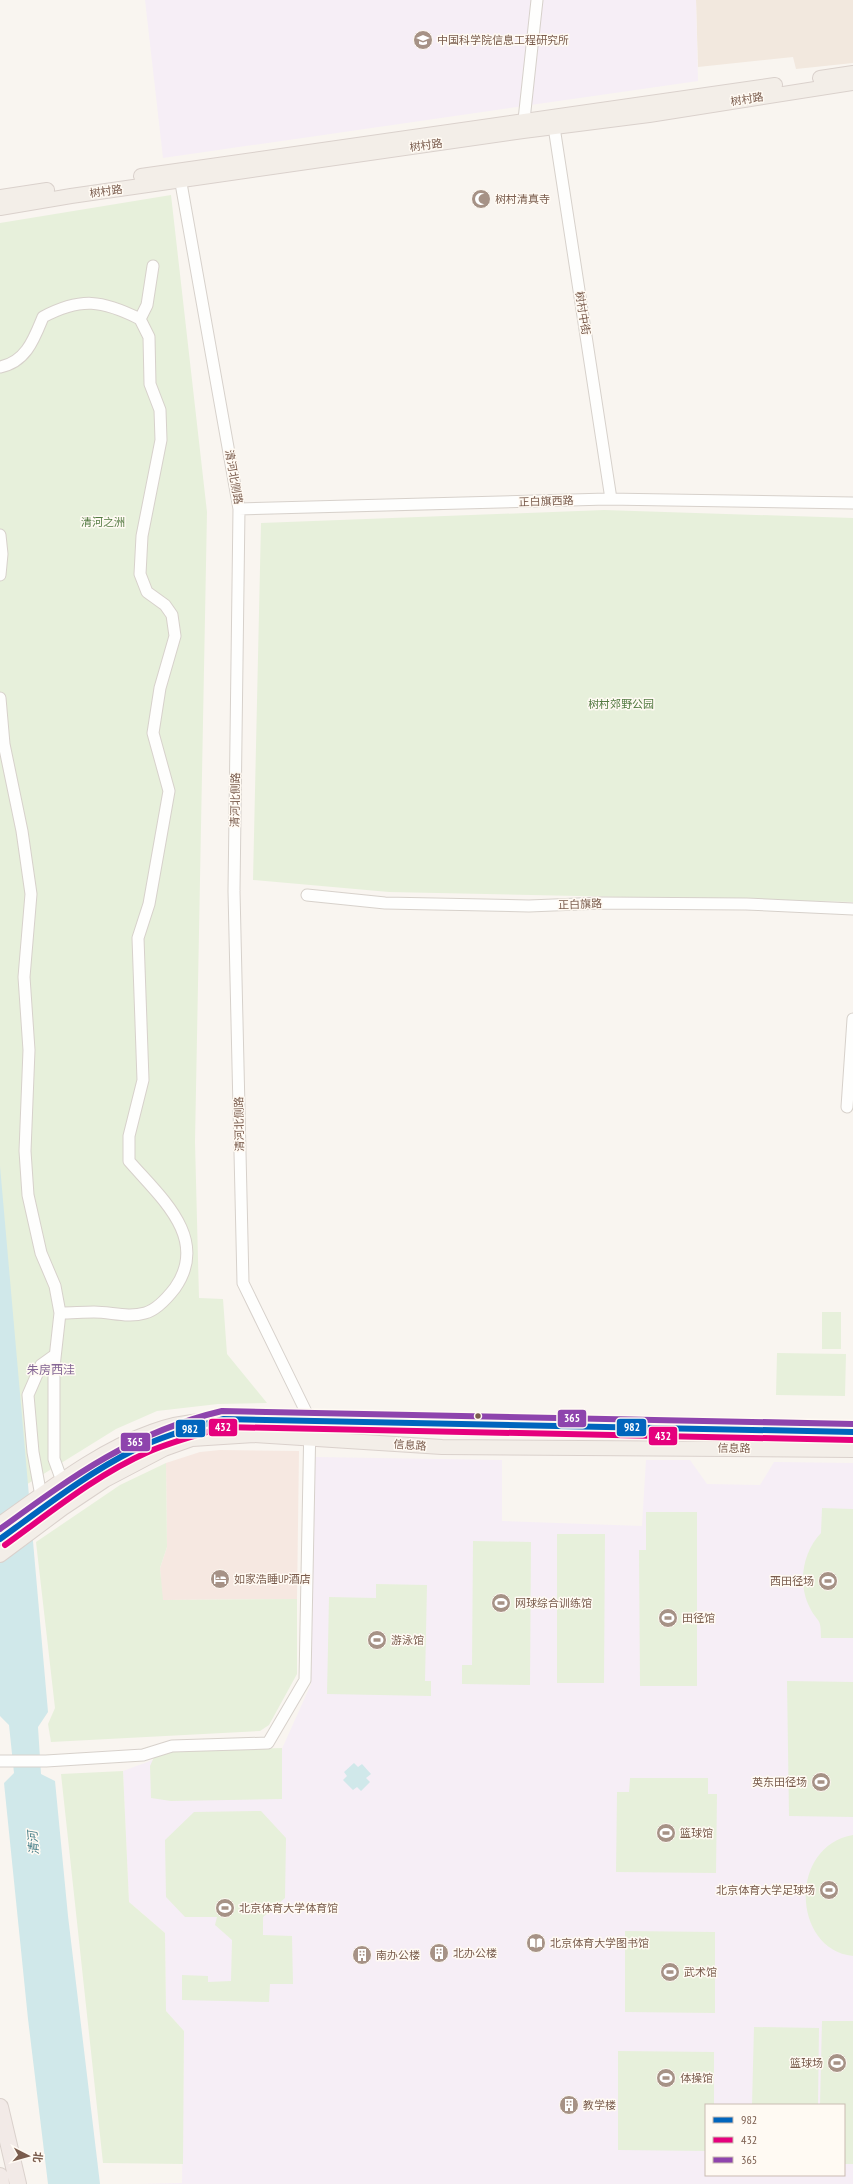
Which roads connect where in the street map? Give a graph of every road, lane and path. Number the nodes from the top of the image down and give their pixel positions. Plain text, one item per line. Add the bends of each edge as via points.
1 (537, 0) edge
2 (853, 73) edge
3 (853, 83) edge
4 (523, 126) junction
5 (554, 127) junction
6 (180, 175) junction
7 (0, 197) edge
8 (0, 208) edge
9 (153, 266) dead end
10 (140, 319) junction
11 (0, 367) edge
12 (611, 499) junction
13 (853, 503) edge
14 (239, 509) junction
15 (0, 535) edge
16 (0, 574) edge
17 (0, 698) edge
18 (307, 895) dead end
19 (853, 909) edge
20 (853, 1020) edge
21 (847, 1107) dead end
22 (60, 1313) junction
23 (55, 1355) junction
24 (310, 1420) junction
25 (853, 1432) edge
26 (310, 1438) junction
27 (853, 1450) edge
28 (62, 1481) junction
29 (44, 1494) junction
30 (0, 1524) edge
31 (0, 1555) edge
32 (0, 1761) edge
33 (0, 2107) edge
34 (6, 2179) edge

1 - 4 street
2 - 4 main road, 树村路
3 - 5 main road, 树村路 via 649,116
4 - 5 main road, 树村路
4 - 6 main road, 树村路
5 - 12 street, 树村中街
6 - 7 main road, 树村路
6 - 8 main road, 树村路
6 - 14 street, 清河北侧路
9 - 10 street via 147,305
10 - 11 street via 113,306 96,303 84,302 62,307 43,317 35,338 17,362
10 - 22 street via 149,337 150,384 160,410 161,440 142,536 140,574 147,592 165,605 172,615 175,636 160,688 153,733 168,792 149,904 138,938 143,1080 129,1136 129,1161 174,1214 188,1244 184,1276 168,1297 148,1313 132,1316 94,1312
12 - 13 street, 正白旗西路
12 - 14 street, 正白旗西路
14 - 24 street, 清河北侧路 via 234,891 243,1283
15 - 16 street
17 - 22 street via 4,744 22,831 31,894 24,977 29,1050 25,1151 28,1195 42,1253 55,1286
18 - 19 street, 正白旗路 via 385,903 529,906 602,903 746,904
20 - 21 street
22 - 23 street
23 - 28 street via 54,1459
23 - 29 street via 41,1365 28,1395 33,1452
24 - 25 main road, 信息路
24 - 26 street
24 - 28 main road, 信息路 via 223,1419 173,1425 130,1440
26 - 27 main road, 信息路 via 442,1447
26 - 31 main road, 信息路 via 254,1435 192,1439 164,1449 123,1469
26 - 32 street via 304,1680 268,1743 172,1746 143,1755
28 - 29 main road, 信息路
29 - 30 main road, 信息路
33 - 34 highway

